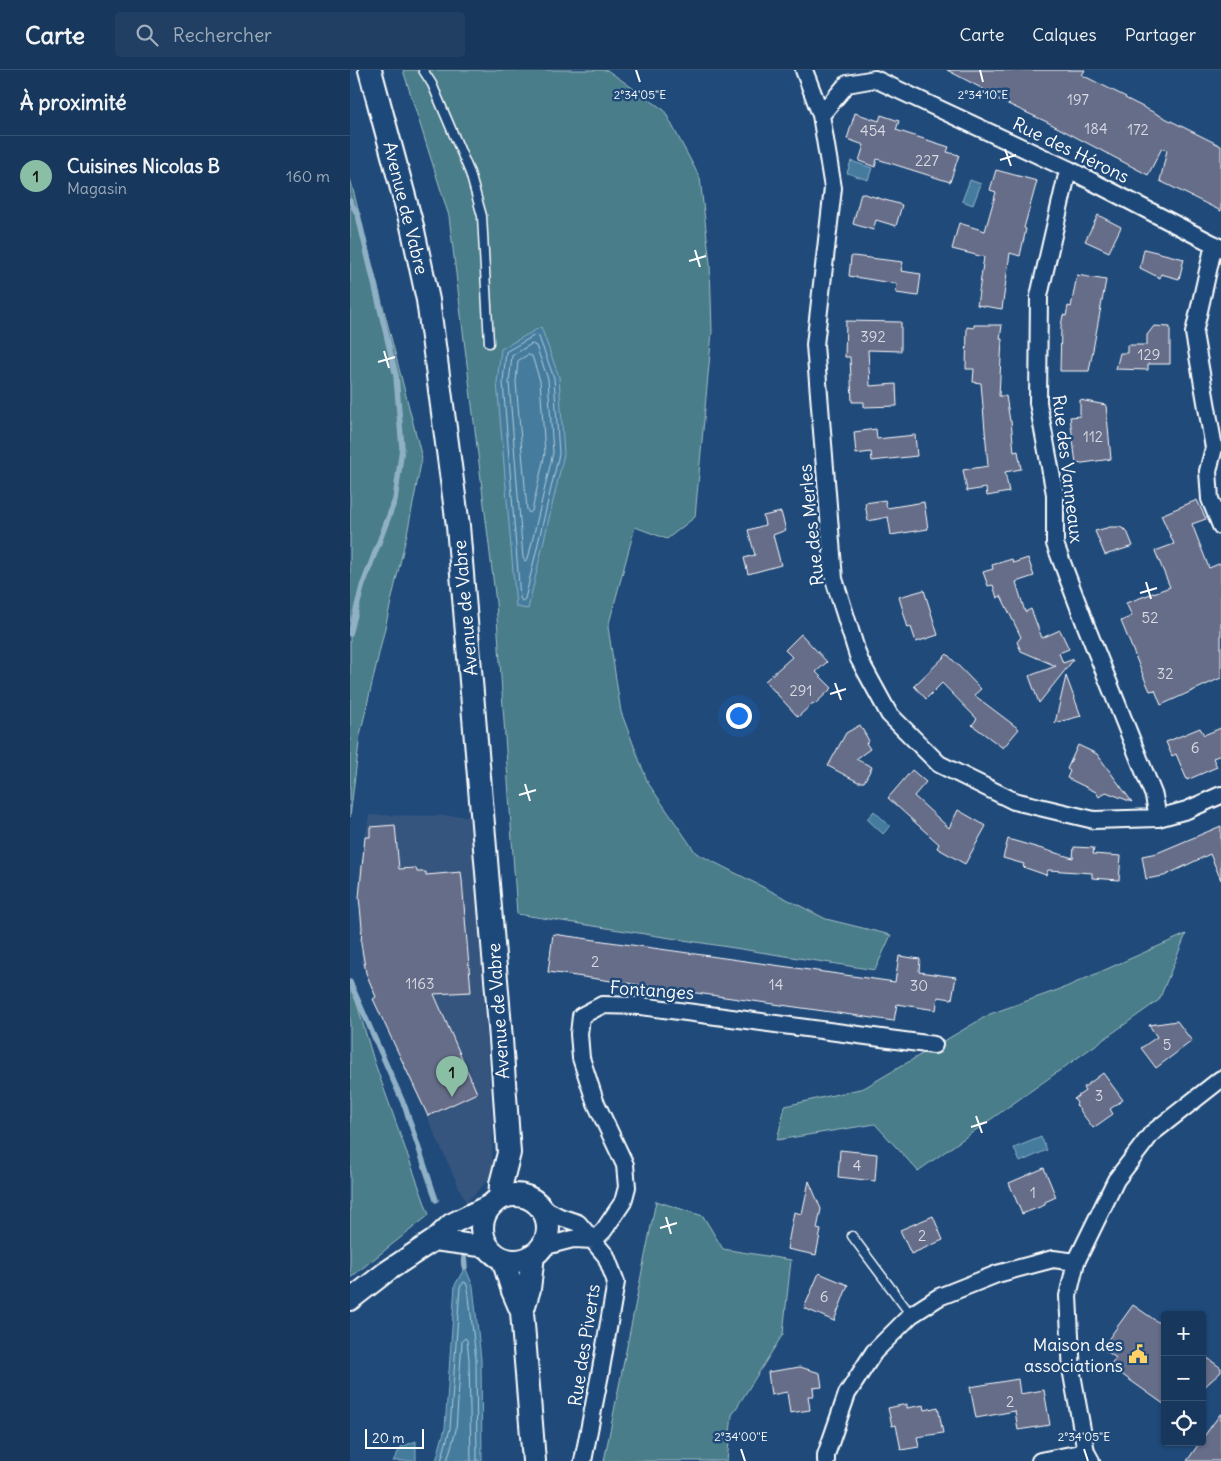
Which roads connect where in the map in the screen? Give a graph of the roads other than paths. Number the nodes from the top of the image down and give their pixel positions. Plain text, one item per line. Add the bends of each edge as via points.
1 (370, 70) edge
2 (422, 70) edge
3 (804, 70) edge
4 (868, 74) edge
5 (821, 115) junction
6 (1070, 170) junction
7 (1218, 246) edge
8 (489, 343) dead end
9 (1221, 526) edge
10 (1221, 795) edge
11 (1158, 818) junction
12 (934, 1045) dead end
13 (1221, 1079) edge
14 (508, 1153) junction
15 (496, 1202) junction
16 (535, 1202) junction
17 (852, 1236) dead end
18 (434, 1240) junction
19 (594, 1240) junction
20 (538, 1251) junction
21 (496, 1253) junction
22 (1076, 1262) junction
23 (350, 1300) edge
24 (522, 1312) junction
25 (911, 1315) junction
26 (1088, 1456) edge
27 (534, 1461) edge
28 (583, 1461) edge
29 (826, 1461) edge
30 (1040, 1461) edge

1 - 14 main road, Avenue de Vabre via 412,226 428,300 458,526
2 - 8 lane via 432,84 470,173 482,216
3 - 5 street
4 - 5 street, Rue des Hérons via 847,84
4 - 6 street, Rue des Hérons
5 - 11 street, Rue des Merles via 833,188 815,345 834,579 859,659 888,714 938,764 1014,800 1085,818
6 - 7 street, Rue des Hérons
6 - 11 street, Rue des Vanneaux via 1040,296 1038,403 1054,494 1055,544 1154,796
7 - 9 street via 1194,333 1214,448 1208,471 1210,499
10 - 11 street, Rue des Merles
12 - 19 street, Fontanges via 641,1006 602,1005 581,1016 581,1058 595,1101 625,1165 627,1187 623,1202
13 - 22 street via 1152,1133 1116,1180
14 - 15 main road, Avenue de Vabre
14 - 16 main road, Avenue de Vabre
15 - 16 main road via 509,1196 520,1196
15 - 18 street via 451,1224
15 - 21 main road via 486,1212 482,1230 484,1239
16 - 19 street, Rue des Piverts via 578,1223
16 - 20 main road via 548,1226
17 - 25 lane
18 - 21 street
18 - 23 street
19 - 20 street via 573,1239
19 - 28 street, Rue des Piverts via 606,1256 616,1282
20 - 21 main road via 523,1260 512,1261
20 - 24 main road
21 - 24 main road
22 - 25 street via 1053,1260 997,1274 939,1297
22 - 26 street via 1068,1296 1071,1364
24 - 27 main road
25 - 29 street via 874,1352 847,1394
26 - 30 street

